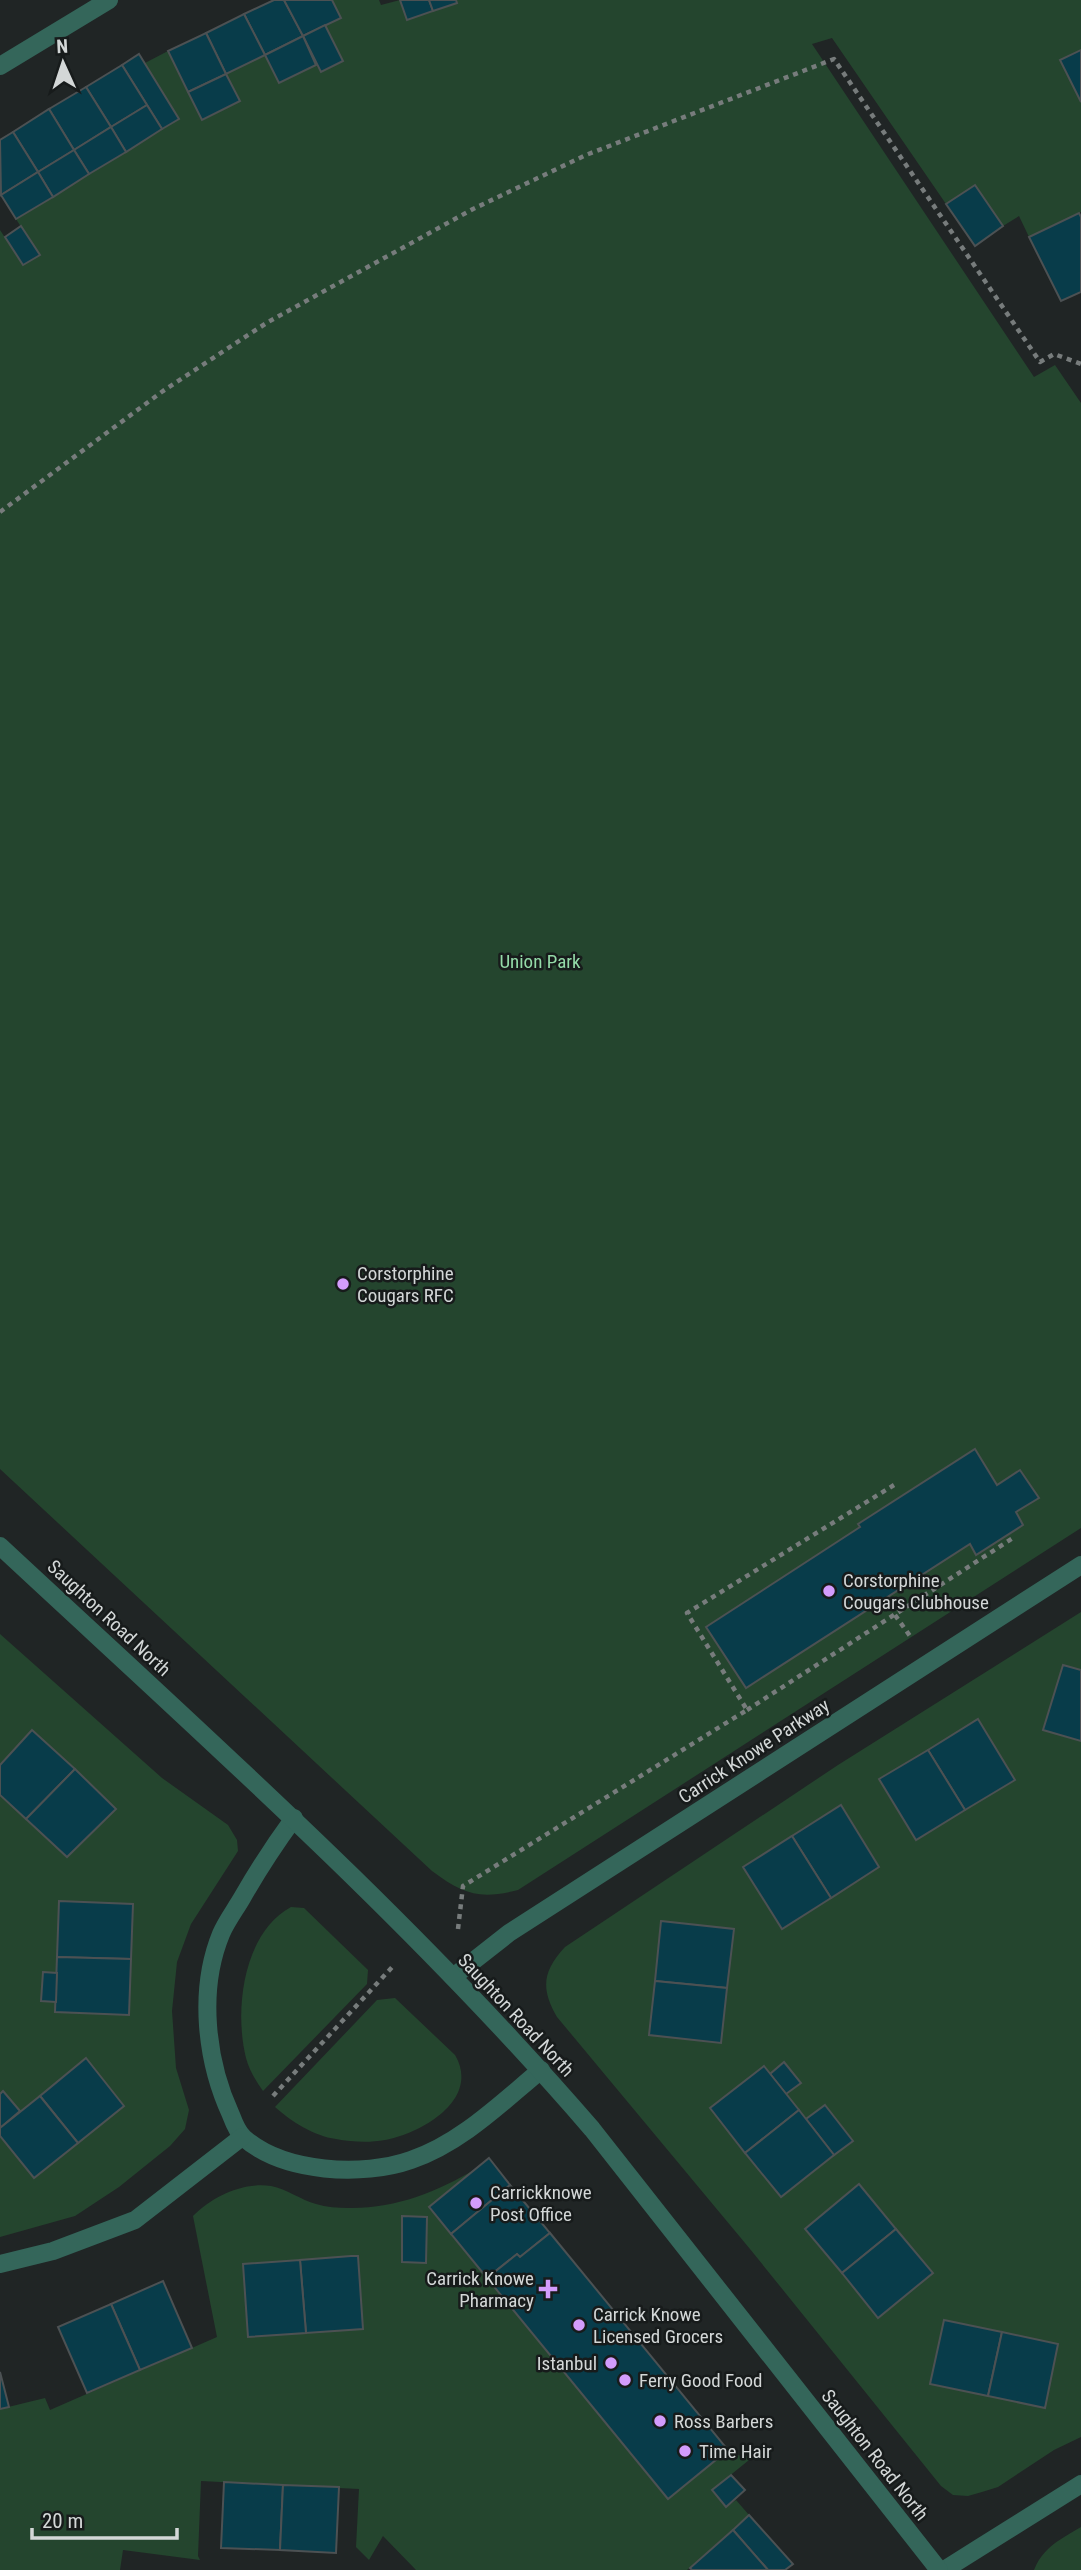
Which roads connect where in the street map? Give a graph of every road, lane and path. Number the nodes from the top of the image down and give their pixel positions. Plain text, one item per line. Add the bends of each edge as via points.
1 (109, 0) edge
2 (0, 66) edge
3 (1081, 364) edge
4 (0, 512) edge
5 (894, 1485) dead end
6 (1013, 1538) dead end
7 (0, 1546) edge
8 (1081, 1565) edge
9 (747, 1710) junction
10 (294, 1818) junction
11 (417, 1940) junction
12 (453, 1977) junction
13 (541, 2070) junction
14 (273, 2096) dead end
15 (242, 2137) junction
16 (0, 2264) edge
17 (1081, 2484) edge
18 (939, 2570) edge
19 (944, 2570) edge

1 - 2 street
3 - 4 path via 1054,354 1040,362 834,59 586,155 450,221 268,322 163,391
5 - 9 path via 687,1613
6 - 9 path
7 - 10 street, Saughton Road North
8 - 12 street, Carrick Knowe Parkway via 509,1933
9 - 12 path via 463,1886
10 - 11 street, Saughton Road North
10 - 15 street via 221,1934 209,1984 212,2057 221,2092
11 - 12 street, Saughton Road North
11 - 14 path
12 - 13 street, Saughton Road North
13 - 15 street via 460,2135 399,2164 352,2170 320,2168 275,2155
13 - 18 street, Saughton Road North
15 - 16 street via 135,2220
17 - 19 street

